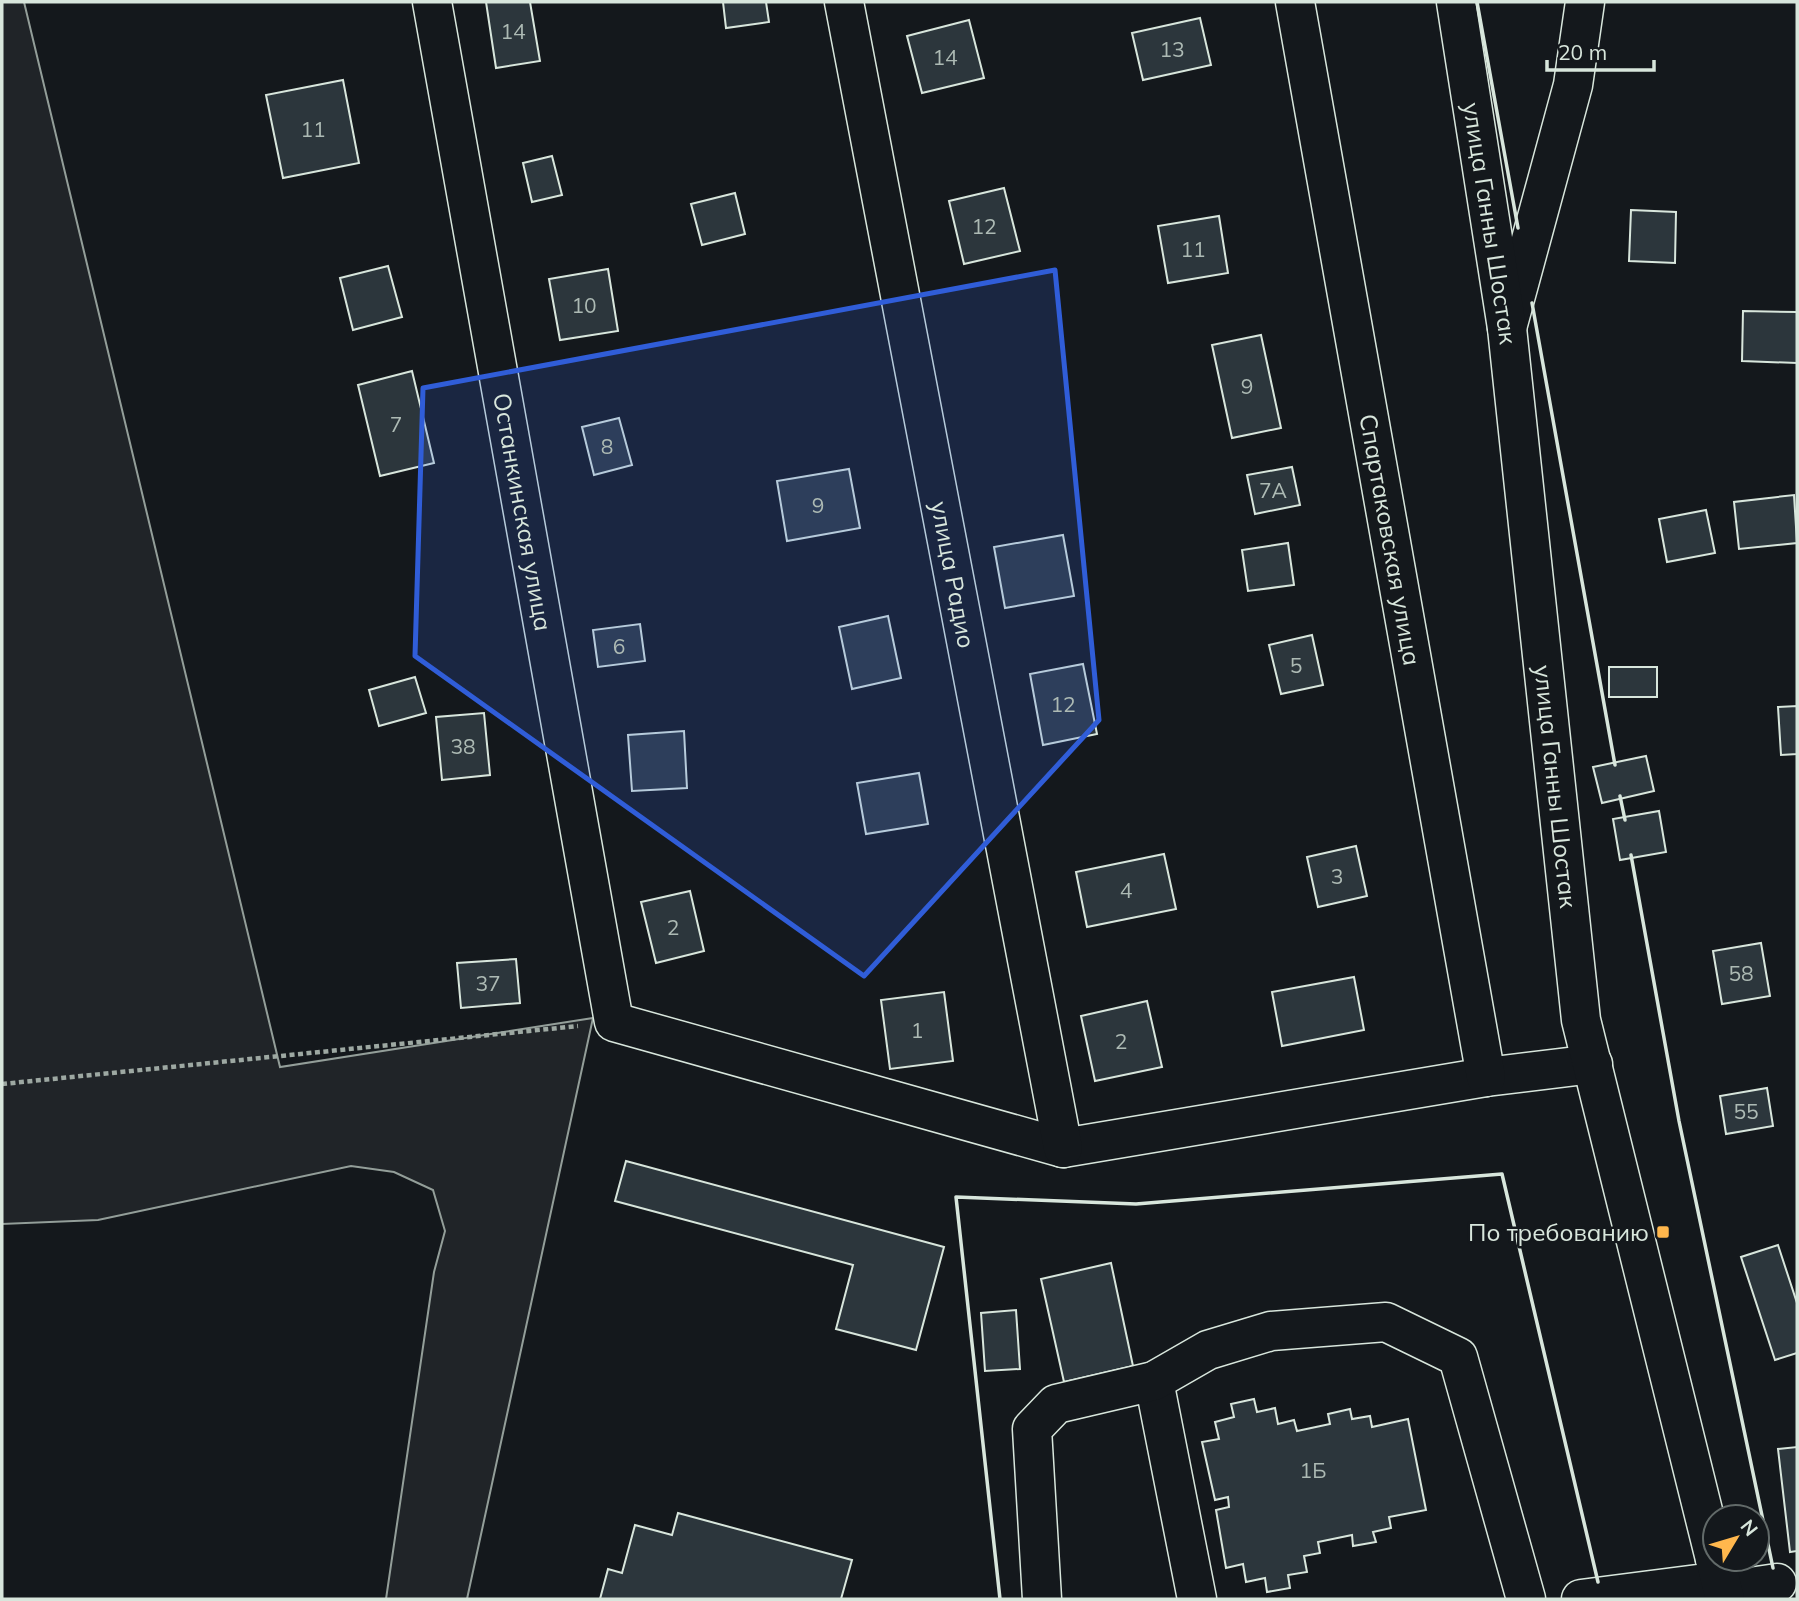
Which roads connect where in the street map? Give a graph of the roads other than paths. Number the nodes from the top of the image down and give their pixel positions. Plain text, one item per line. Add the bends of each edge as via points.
1 (432, 2) edge
2 (844, 2) edge
3 (1296, 2) edge
4 (1456, 2) edge
5 (1585, 2) edge
6 (1608, 2) edge
7 (1573, 85) junction
8 (1507, 328) junction
9 (1592, 1064) junction
10 (1486, 1077) junction
11 (1063, 1148) junction
12 (1154, 1381) junction
13 (1720, 1578) edge
14 (1777, 1583) dead end
15 (1042, 1599) edge
16 (1197, 1599) edge
17 (1526, 1599) edge
18 (1581, 1599) edge

1 - 11 street, Останкинская улица via 614,1022
2 - 11 street, улица Радио
3 - 10 street, Спартаковская улица
4 - 8 street, улица Ганны Шостак
5 - 7 street
6 - 7 street
7 - 8 street
8 - 9 street, улица Ганны Шостак via 1581,1020
9 - 10 street
9 - 13 street, улица Ганны Шостак
10 - 11 street
12 - 15 street via 1056,1405 1032,1429
12 - 16 street
12 - 17 street via 1208,1350 1271,1331 1387,1322 1458,1357
13 - 14 street
13 - 18 street

